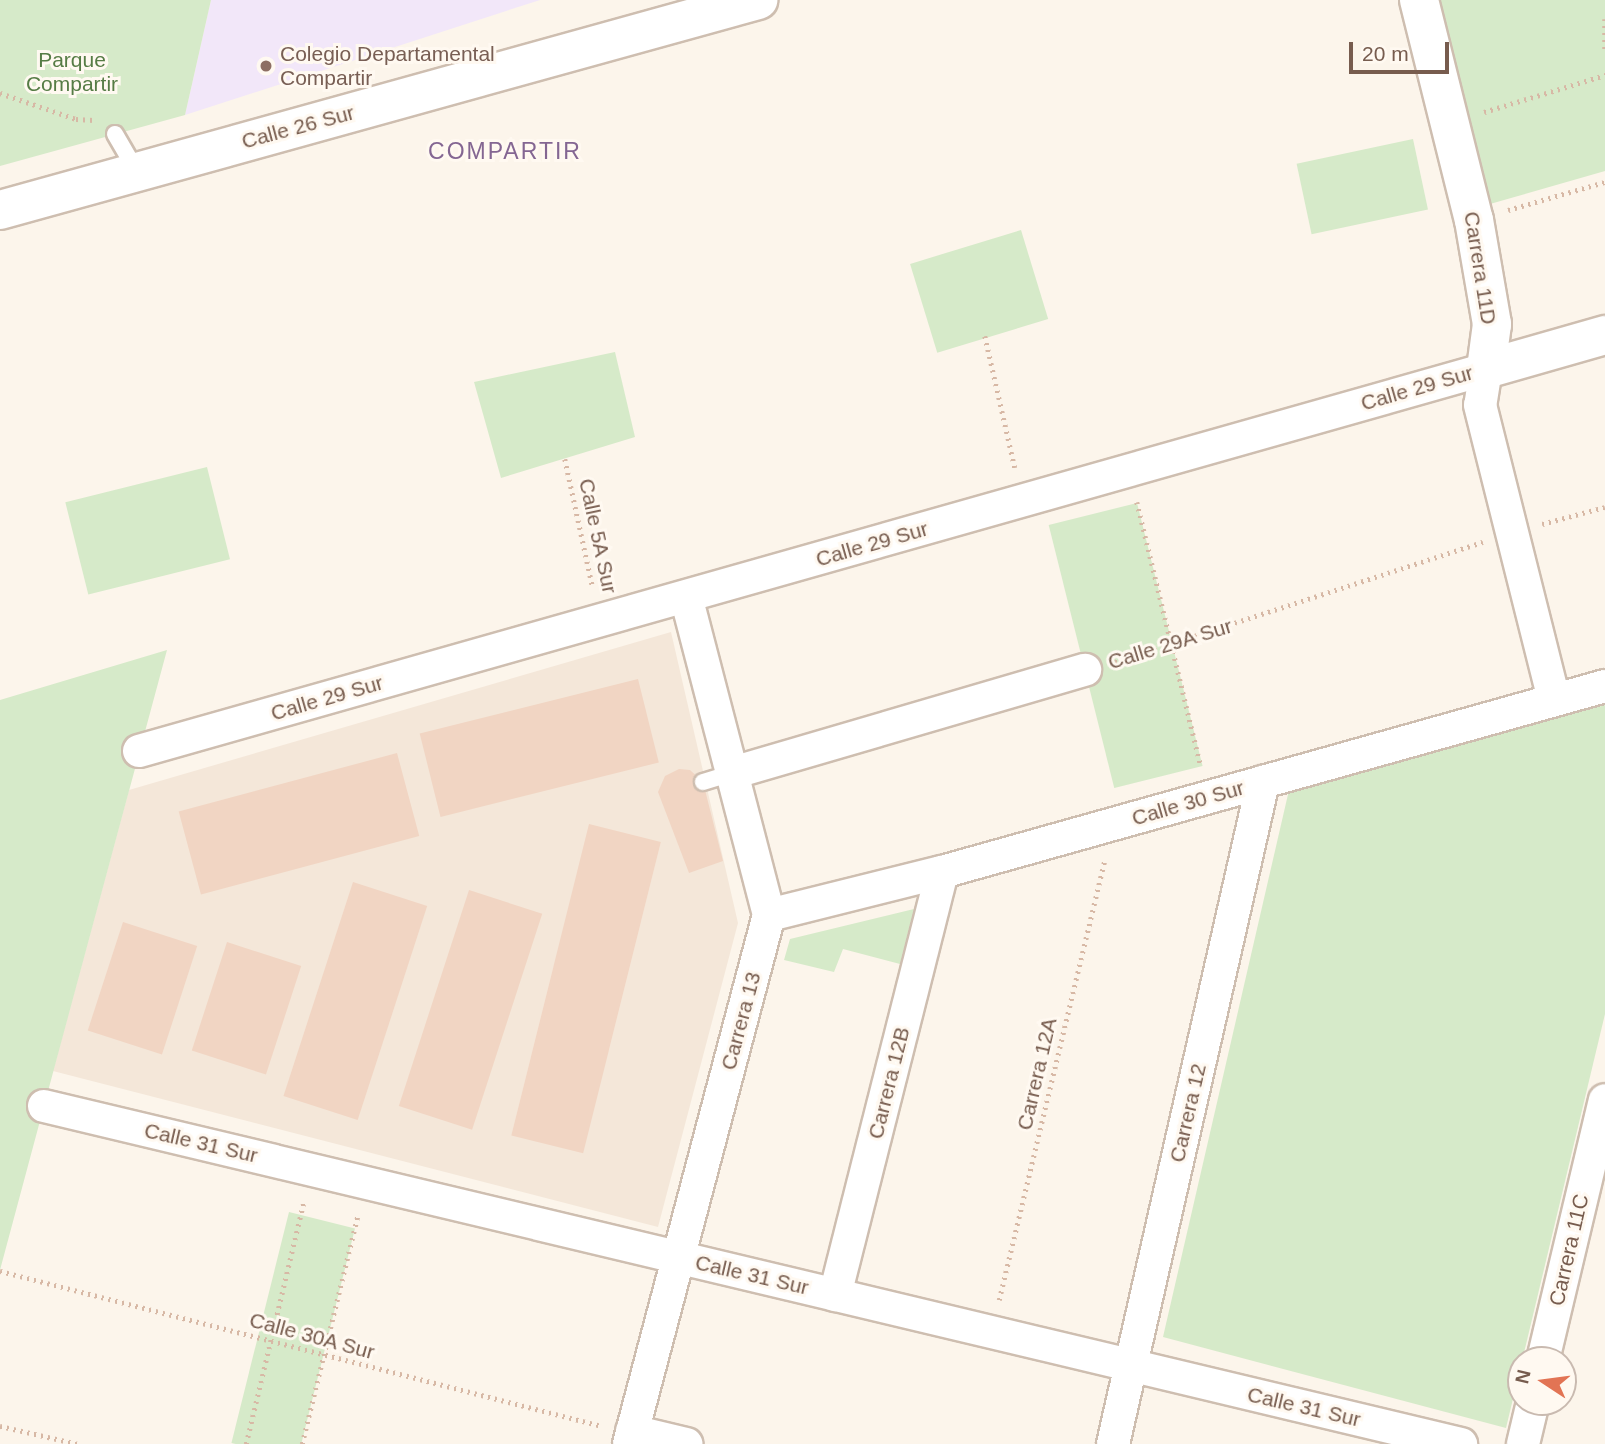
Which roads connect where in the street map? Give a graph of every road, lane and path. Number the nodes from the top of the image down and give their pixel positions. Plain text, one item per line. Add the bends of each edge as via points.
1 (758, 0) edge
2 (1419, 0) edge
3 (1605, 19) edge
4 (1605, 52) edge
5 (1605, 75) edge
6 (0, 93) edge
7 (1450, 122) junction
8 (110, 128) joint
9 (137, 172) junction
10 (1605, 182) edge
11 (0, 210) edge
12 (1474, 220) junction
13 (1605, 335) edge
14 (985, 336) dead end
15 (1486, 369) junction
16 (565, 459) dead end
17 (1128, 470) junction
18 (1023, 500) junction
19 (1605, 507) edge
20 (1511, 533) junction
21 (687, 597) junction
22 (600, 620) junction
23 (1172, 645) junction
24 (1085, 670) joint
25 (1605, 686) edge
26 (1554, 700) junction
27 (139, 751) dead end
28 (718, 778) junction
29 (1263, 782) junction
30 (1210, 797) junction
31 (1114, 823) junction
32 (942, 872) junction
33 (769, 915) junction
34 (1605, 1100) edge
35 (44, 1105) dead end
36 (304, 1197) dead end
37 (359, 1212) dead end
38 (677, 1257) junction
39 (0, 1271) edge
40 (835, 1295) junction
41 (992, 1332) junction
42 (270, 1341) junction
43 (1546, 1346) edge
44 (323, 1356) junction
45 (1130, 1366) junction
46 (1530, 1416) edge
47 (0, 1426) edge
48 (626, 1435) edge
49 (78, 1444) edge
50 (246, 1444) edge
51 (302, 1444) edge
52 (686, 1444) edge
53 (1113, 1444) edge
54 (1461, 1444) edge
55 (1523, 1444) edge

1 - 9 street, Calle 26 Sur
2 - 7 street, Carrera 11D
3 - 4 path
5 - 7 path
6 - 8 path
7 - 12 street, Carrera 11D
8 - 9 lane
9 - 11 street, Calle 26 Sur
10 - 12 path
12 - 15 street, Carrera 11D via 1493,324
13 - 15 street, Calle 29 Sur
14 - 18 path
15 - 17 street, Calle 29 Sur
15 - 20 street, Carrera 11D via 1480,405
16 - 22 path, Calle 5A Sur
17 - 18 street, Calle 29 Sur
17 - 23 path
18 - 21 street, Calle 29 Sur
19 - 20 path, Calle 29A Sur
20 - 23 path, Calle 29A Sur
20 - 26 street, Carrera 11D
21 - 22 street, Calle 29 Sur
21 - 28 street, Carrera 13
22 - 27 street, Calle 29 Sur
23 - 24 path, Calle 29A Sur
23 - 30 path
24 - 28 street, Calle 29A Sur
25 - 26 street, Calle 30 Sur
26 - 29 street, Calle 30 Sur
28 - 33 street, Carrera 13
29 - 30 street, Calle 30 Sur
29 - 45 street, Carrera 12
30 - 31 street, Calle 30 Sur
31 - 32 street, Calle 30 Sur
31 - 41 path, Carrera 12A
32 - 33 street, Calle 30 Sur
32 - 40 street, Carrera 12B
33 - 38 street, Carrera 13
34 - 43 street, Carrera 11C
35 - 38 street, Calle 31 Sur
36 - 42 path
37 - 44 path
38 - 40 street, Calle 31 Sur
38 - 48 street, Carrera 13
39 - 42 path, Calle 30A Sur
40 - 41 street, Calle 31 Sur
41 - 45 street, Calle 31 Sur
42 - 44 path, Calle 30A Sur
42 - 50 path
44 - 48 path, Calle 30A Sur
44 - 51 path
45 - 53 street, Carrera 12
45 - 54 street, Calle 31 Sur
46 - 55 street
47 - 49 path
48 - 52 street

